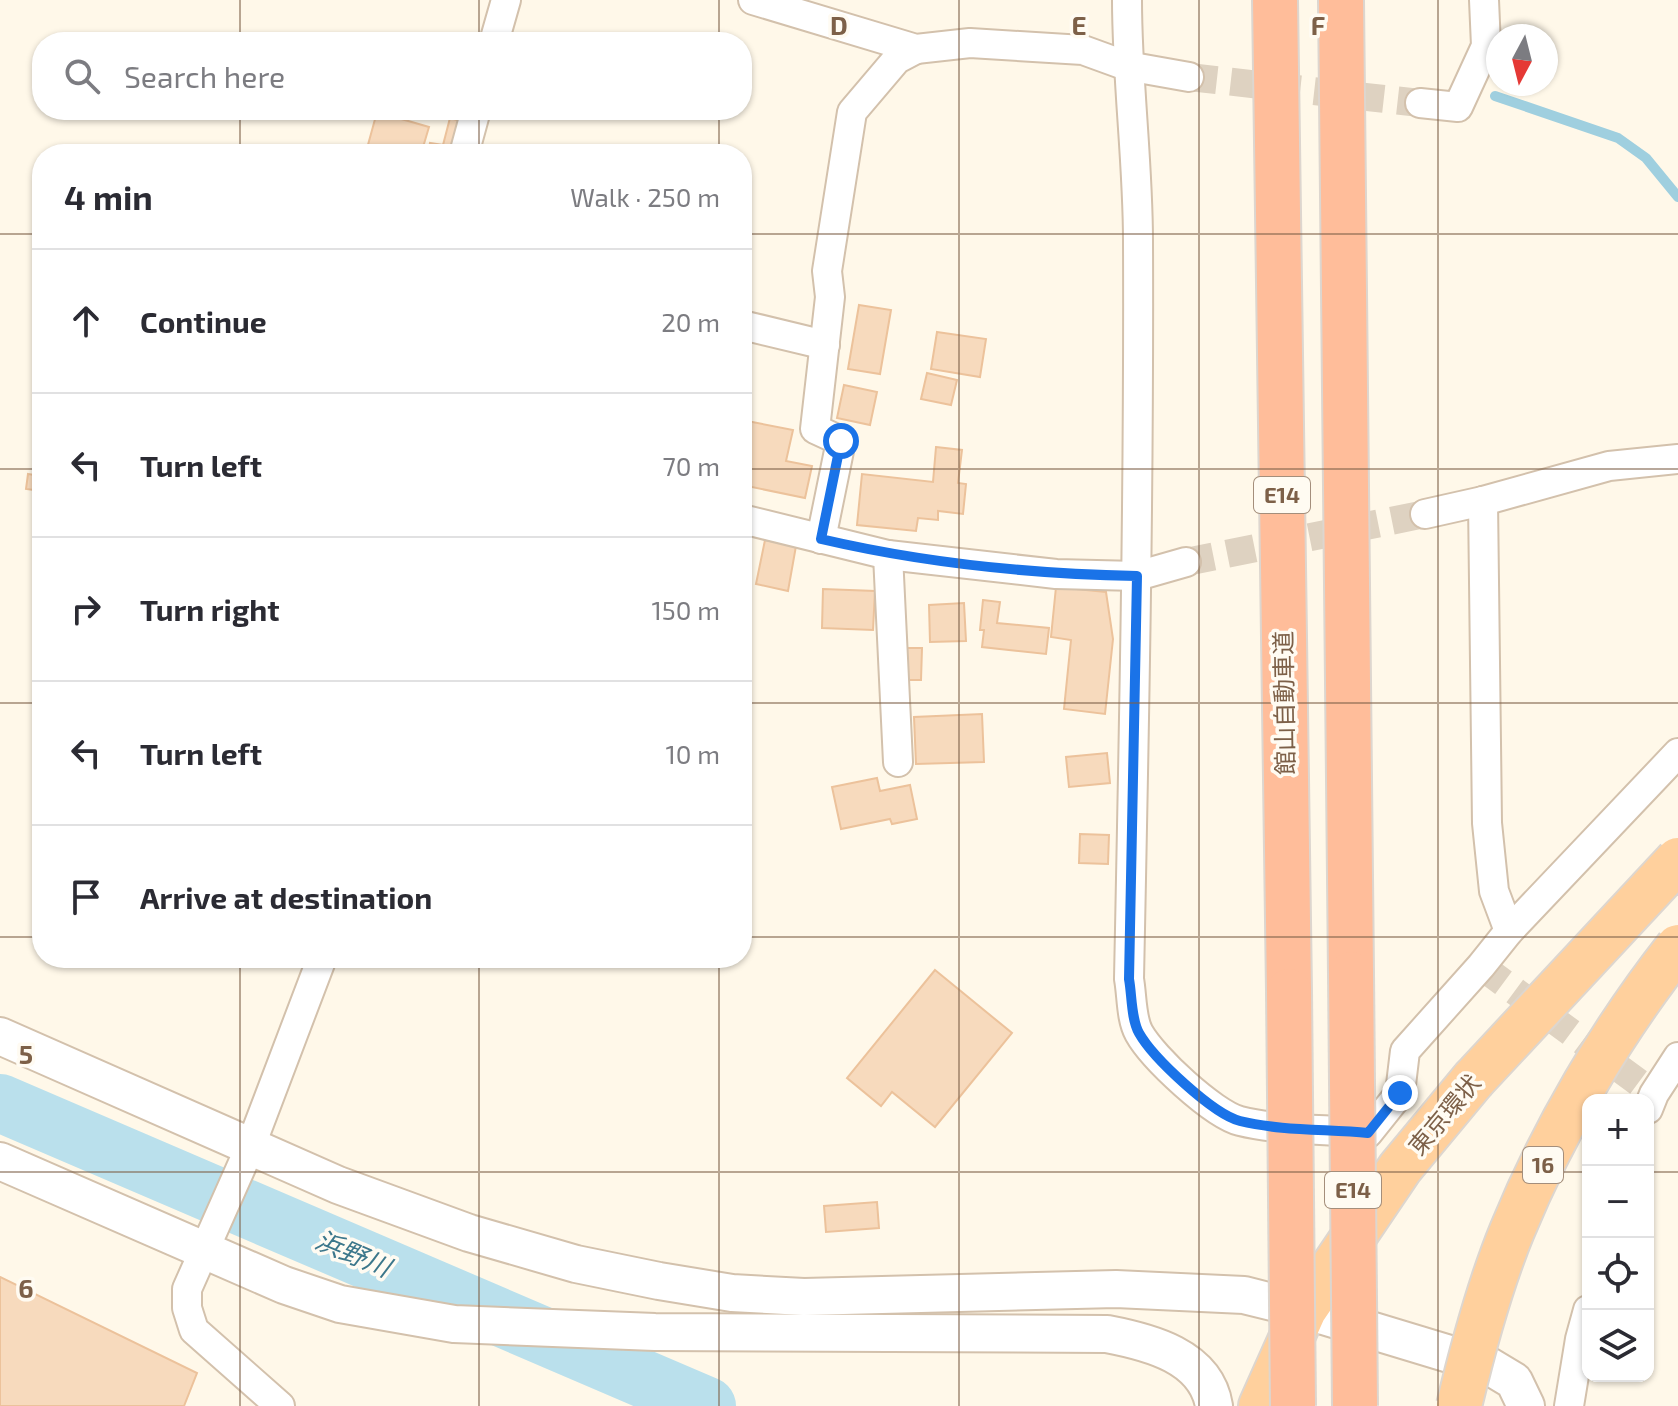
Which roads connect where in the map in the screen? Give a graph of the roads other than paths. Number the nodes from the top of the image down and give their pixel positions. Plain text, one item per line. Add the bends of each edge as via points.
1 (506, 0) edge
2 (753, 0) edge
3 (1127, 0) edge
4 (1275, 0) edge
5 (1341, 0) edge
6 (1484, 0) edge
7 (497, 32) edge
8 (916, 49) junction
9 (1127, 66) junction
10 (1189, 77) tunnel mouth
11 (1420, 103) tunnel mouth
12 (473, 120) edge
13 (467, 144) edge
14 (752, 327) edge
15 (825, 345) junction
16 (1678, 459) edge
17 (1483, 501) junction
18 (1425, 514) tunnel mouth
19 (752, 522) edge
20 (821, 539) junction
21 (888, 555) junction
22 (1186, 562) tunnel mouth
23 (1137, 576) junction
24 (1678, 753) edge
25 (898, 762) dead end
26 (1678, 860) edge
27 (1509, 931) junction
28 (1678, 947) edge
29 (318, 968) edge
30 (0, 1036) edge
31 (1678, 1057) edge
32 (1654, 1097) edge
33 (251, 1145) junction
34 (0, 1161) edge
35 (203, 1250) junction
36 (1304, 1310) junction
37 (1582, 1332) edge
38 (280, 1406) edge
39 (1214, 1406) edge
40 (1261, 1406) edge
41 (1293, 1406) edge
42 (1355, 1406) edge
43 (1459, 1406) edge
44 (1526, 1406) edge
45 (1569, 1406) edge

1 - 7 street
2 - 8 street
3 - 9 street
4 - 41 highway, 館山自動車道 / E14, bridge
5 - 42 highway, E14, bridge
6 - 11 street via 1486,46 1458,107
8 - 9 street via 970,43 1083,50
8 - 15 street via 897,59 852,112 827,271
9 - 10 street
9 - 23 street via 1138,237
12 - 13 street
14 - 15 street
15 - 20 street via 815,429 841,441
16 - 17 street via 1609,466
17 - 18 street
17 - 27 street via 1487,823 1494,891
19 - 20 street
20 - 21 street
21 - 23 street via 1056,574
21 - 25 street
22 - 23 street
23 - 27 street via 1129,979 1138,1032 1166,1066 1220,1113 1238,1120 1368,1133 1400,1093 1405,1051
24 - 27 street
26 - 36 highway, 東京環状, bridge via 1473,1080 1400,1168
28 - 43 highway, 16, bridge via 1590,1076 1532,1184 1493,1283
29 - 33 street
30 - 33 street
31 - 32 street
33 - 35 street
33 - 36 street via 338,1185 469,1233 576,1264 673,1284 804,1297 1132,1290 1244,1295
34 - 35 street
35 - 38 street via 187,1289 194,1330
35 - 39 street via 340,1304 454,1324 655,1332 1107,1334 1173,1353 1199,1373
36 - 40 highway, 東京環状
36 - 44 street via 1489,1366 1514,1381
37 - 45 street

